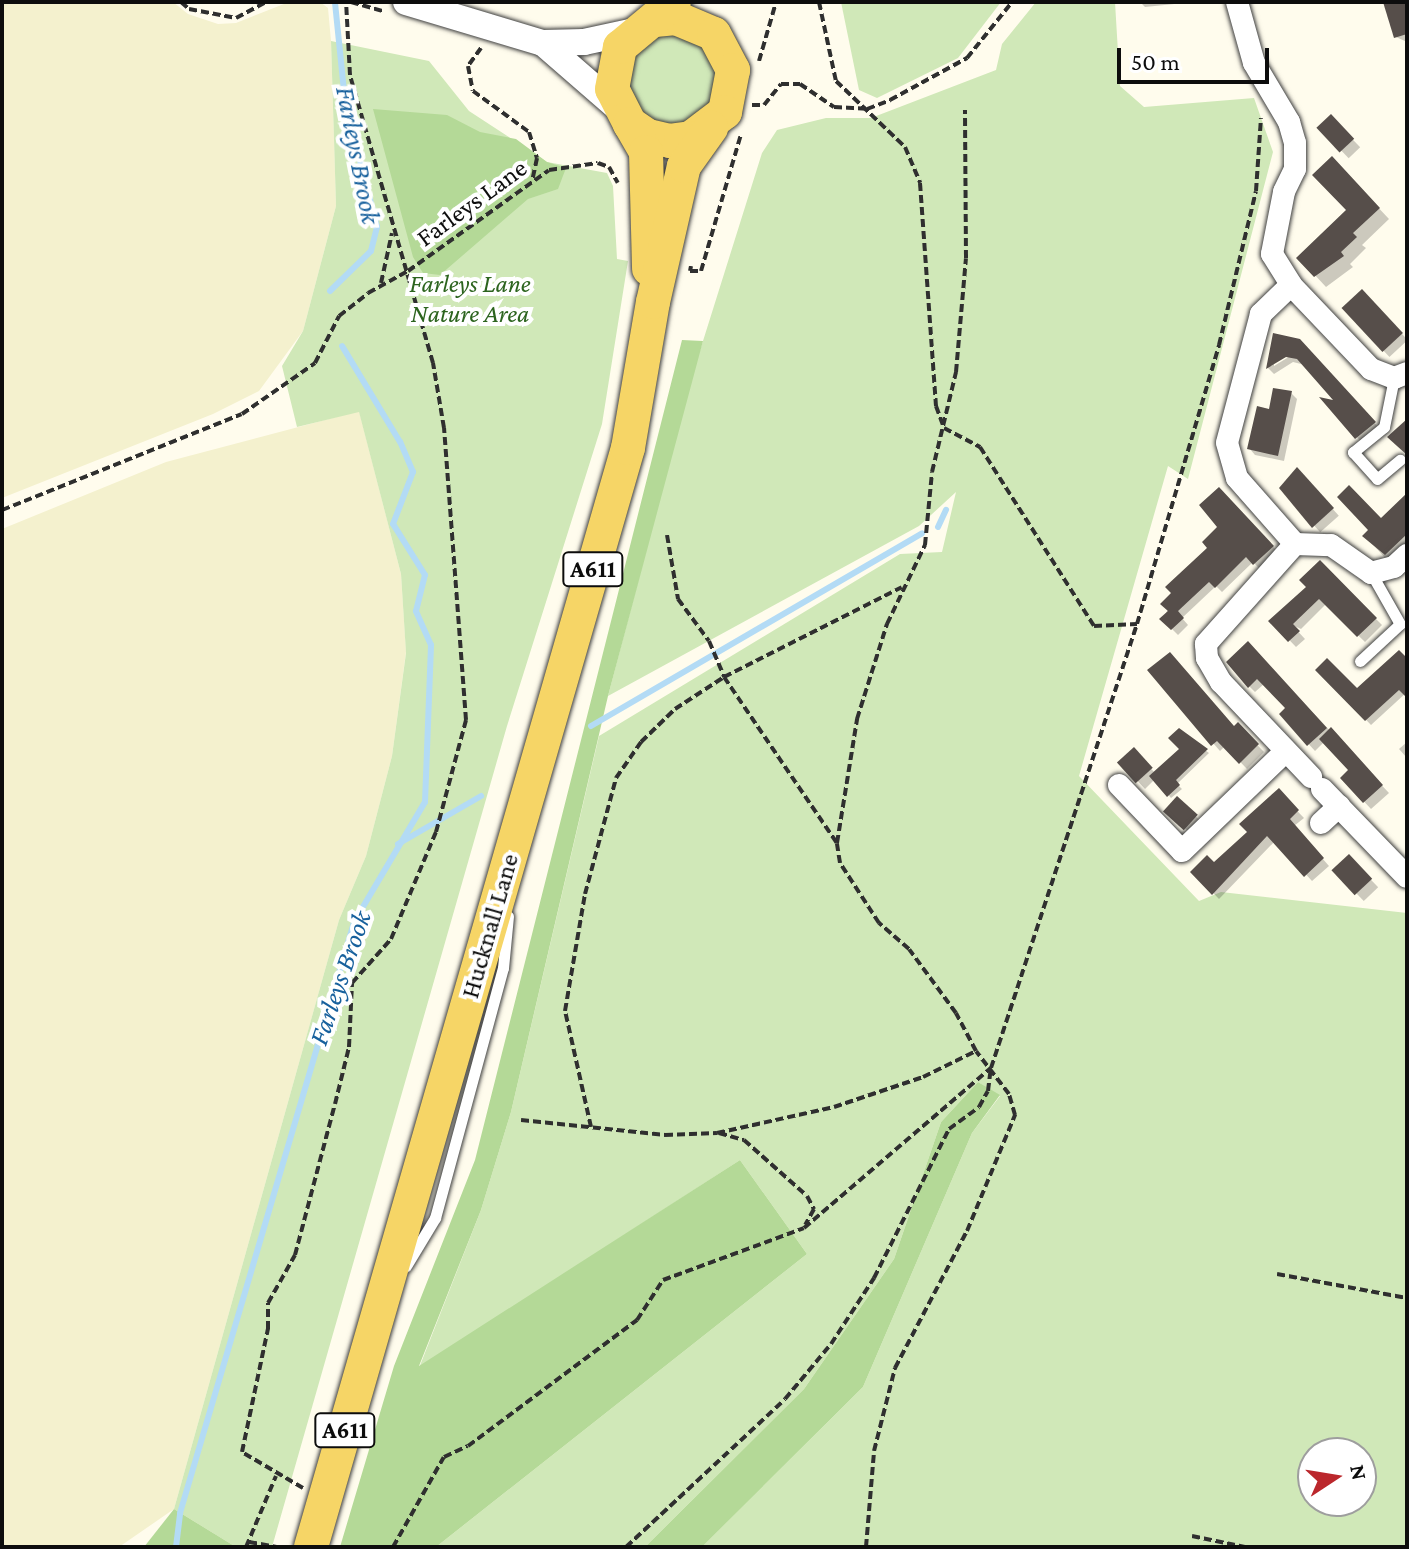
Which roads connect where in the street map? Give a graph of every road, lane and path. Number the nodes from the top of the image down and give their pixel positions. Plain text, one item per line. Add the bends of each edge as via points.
1 (181, 2) edge
2 (266, 2) edge
3 (348, 2) edge
4 (719, 2) edge
5 (776, 2) edge
6 (819, 2) edge
7 (1012, 2) edge
8 (1237, 2) edge
9 (400, 8) edge
10 (655, 18) edge
11 (489, 27) junction
12 (543, 43) junction
13 (726, 50) junction
14 (756, 75) dead end
15 (1262, 80) junction
16 (752, 90) dead end
17 (750, 105) junction
18 (867, 109) junction
19 (965, 110) dead end
20 (625, 116) junction
21 (749, 116) dead end
22 (728, 127) junction
23 (532, 181) junction
24 (618, 194) dead end
25 (393, 231) junction
26 (692, 253) dead end
27 (408, 271) junction
28 (381, 283) junction
29 (1291, 285) junction
30 (653, 302) junction
31 (1400, 375) edge
32 (944, 428) junction
33 (1400, 460) dead end
34 (2, 510) edge
35 (667, 535) dead end
36 (1295, 544) junction
37 (1407, 555) edge
38 (1371, 573) junction
39 (904, 586) junction
40 (1137, 624) junction
41 (1360, 661) dead end
42 (724, 677) junction
43 (1286, 751) junction
44 (1119, 785) dead end
45 (1339, 806) junction
46 (1321, 823) dead end
47 (837, 843) junction
48 (1407, 877) edge
49 (976, 1051) junction
50 (991, 1068) junction
51 (521, 1120) dead end
52 (591, 1127) junction
53 (717, 1133) junction
54 (804, 1228) junction
55 (1277, 1274) dead end
56 (1407, 1298) edge
57 (276, 1476) junction
58 (305, 1489) dead end
59 (1192, 1536) dead end
60 (247, 1545) edge
61 (277, 1547) edge
62 (311, 1547) edge
63 (393, 1547) edge
64 (626, 1547) edge
65 (866, 1547) edge
66 (1245, 1547) edge

1 - 2 path via 189,9 236,18
3 - 9 path
3 - 25 path via 350,75
4 - 13 main road, Hucknall Lane / A611
5 - 14 path
6 - 18 path via 836,81
7 - 18 path via 967,58
8 - 15 street
9 - 11 street
10 - 12 street via 584,42
10 - 13 main road via 696,23
10 - 20 main road, Hucknall Lane / A611 via 620,47 613,67 612,89
11 - 12 street
11 - 23 path via 467,72 473,91 529,132 537,158
12 - 20 street
13 - 22 main road, Hucknall Lane / A611 via 733,92
15 - 29 street via 1289,122 1295,143 1295,169 1284,192 1272,254
15 - 40 path via 1256,191 1219,345
16 - 17 path
17 - 18 path via 764,105 781,84 800,84 834,107
17 - 21 path
18 - 32 path via 905,147 920,183 936,406
19 - 32 path via 964,300
20 - 22 main road via 670,141
20 - 30 main road, Hucknall Lane / A611 via 646,152
22 - 26 path via 701,271 690,271
22 - 30 main road, Hucknall Lane / A611 via 684,166
23 - 24 path, Farleys Lane via 558,167 598,163 618,180
23 - 27 path, Farleys Lane
25 - 27 path
25 - 28 path
27 - 28 path, Farleys Lane
27 - 57 path via 444,428 466,720 436,832 391,939 352,983 349,1047 327,1134 295,1255 268,1303 268,1329 242,1452
28 - 34 path, Farleys Lane via 339,316 315,363 242,414
29 - 31 street via 1371,369
29 - 36 street via 1261,314 1227,443 1237,478
30 - 62 main road, Hucknall Lane / A611 via 628,448
31 - 33 lane via 1384,427 1353,452 1377,479
32 - 39 path via 932,472 925,545
32 - 40 path via 980,447 1094,626
35 - 42 path via 678,599 709,641
36 - 38 street via 1331,545
36 - 43 street via 1206,644 1212,671
37 - 38 street via 1394,567
38 - 41 lane via 1400,624
39 - 42 path
39 - 47 path via 857,719
40 - 50 path
42 - 47 path
42 - 52 path via 675,709 641,742 616,778 585,894 565,1011
43 - 44 street via 1182,851
43 - 45 street
45 - 46 street
45 - 48 street
47 - 49 path via 840,863 879,923 918,962
49 - 50 path
49 - 53 path via 923,1077 834,1107
50 - 54 path
50 - 64 path via 979,1107 949,1129 874,1278 831,1344 785,1399
50 - 65 path via 1009,1094 1015,1115 967,1231 895,1368 874,1451
51 - 52 path
52 - 53 path via 665,1135
53 - 54 path via 744,1140 748,1149 807,1196 814,1209
54 - 63 path via 663,1280 637,1320 468,1446 444,1457
55 - 56 path
57 - 58 path
57 - 60 path
59 - 66 path
60 - 61 path

